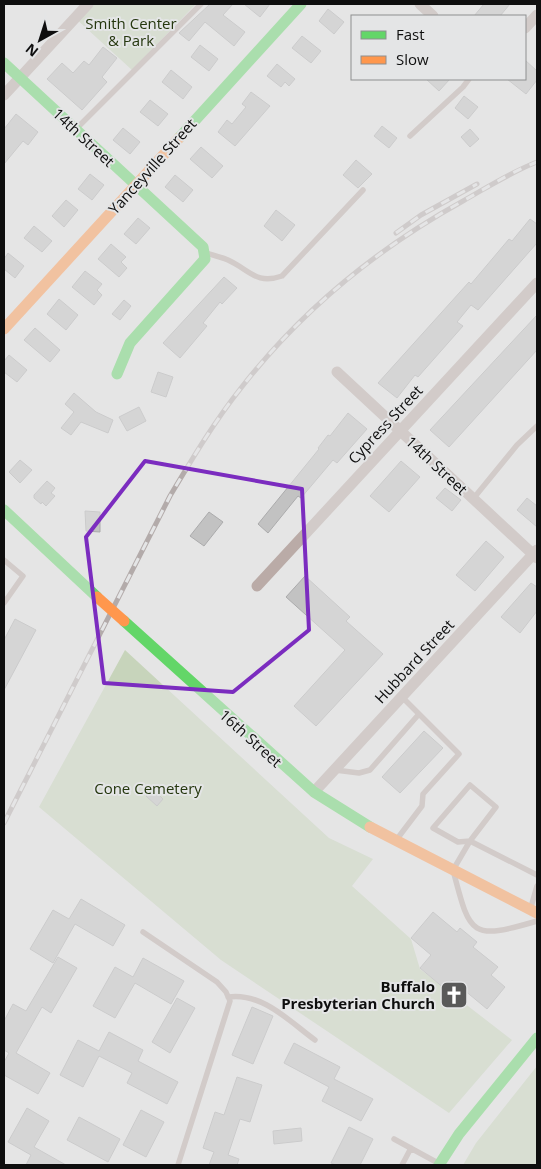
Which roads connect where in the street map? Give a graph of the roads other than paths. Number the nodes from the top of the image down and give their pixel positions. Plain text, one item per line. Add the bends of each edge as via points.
1 (88, 4) edge
2 (201, 4) edge
3 (301, 4) edge
4 (421, 4) edge
5 (432, 15) edge
6 (537, 15) edge
7 (526, 27) edge
8 (4, 63) edge
9 (20, 78) junction
10 (468, 80) edge
11 (4, 95) edge
12 (76, 129) junction
13 (410, 136) dead end
14 (136, 185) junction
15 (363, 190) dead end
16 (204, 253) junction
17 (537, 283) edge
18 (4, 329) edge
19 (337, 372) dead end
20 (117, 374) dead end
21 (537, 426) edge
22 (400, 431) junction
23 (473, 499) junction
24 (4, 510) edge
25 (536, 554) edge
26 (4, 560) edge
27 (257, 586) dead end
28 (4, 603) edge
29 (402, 697) junction
30 (419, 714) junction
31 (334, 770) junction
32 (314, 792) junction
33 (396, 840) junction
34 (470, 840) junction
35 (453, 870) junction
36 (537, 875) edge
37 (537, 886) edge
38 (534, 911) edge
39 (537, 920) edge
40 (143, 932) dead end
41 (228, 997) junction
42 (537, 1038) edge
43 (315, 1040) dead end
44 (394, 1139) dead end
45 (411, 1148) junction
46 (439, 1164) edge
47 (178, 1165) edge
48 (402, 1165) edge

1 - 9 street
2 - 12 lane
3 - 14 street, Yanceyville Street
4 - 5 street
6 - 7 street
8 - 9 street, 14th Street
9 - 11 street
9 - 12 street, 14th Street
10 - 13 lane
12 - 14 street, 14th Street
14 - 16 street, 14th Street via 203,247
14 - 18 street, Yanceyville Street
15 - 16 lane via 282,276 262,279 229,261
16 - 20 street via 205,259 130,344
17 - 22 street, Cypress Street
19 - 22 street, 14th Street
21 - 23 lane via 517,445
22 - 23 street, 14th Street
22 - 27 street, Cypress Street
23 - 25 street, 14th Street
24 - 32 street, 16th Street, bridge
25 - 29 street, Hubbard Street
26 - 28 lane via 23,576
29 - 30 lane
29 - 31 street, Hubbard Street
30 - 31 lane via 370,770 360,773
30 - 33 lane via 459,754 423,794 422,806
31 - 32 street, Hubbard Street
32 - 33 street, 16th Street
33 - 35 street, 16th Street
34 - 34 lane via 496,807 470,785 433,828 458,842
34 - 35 lane
34 - 36 lane
35 - 38 street, 16th Street
35 - 39 lane via 466,917 482,931 500,932
37 - 38 lane
40 - 41 lane via 217,982
41 - 43 lane via 253,997
41 - 47 lane via 229,1009
42 - 46 street via 459,1134
44 - 45 lane
45 - 46 lane
45 - 48 lane

